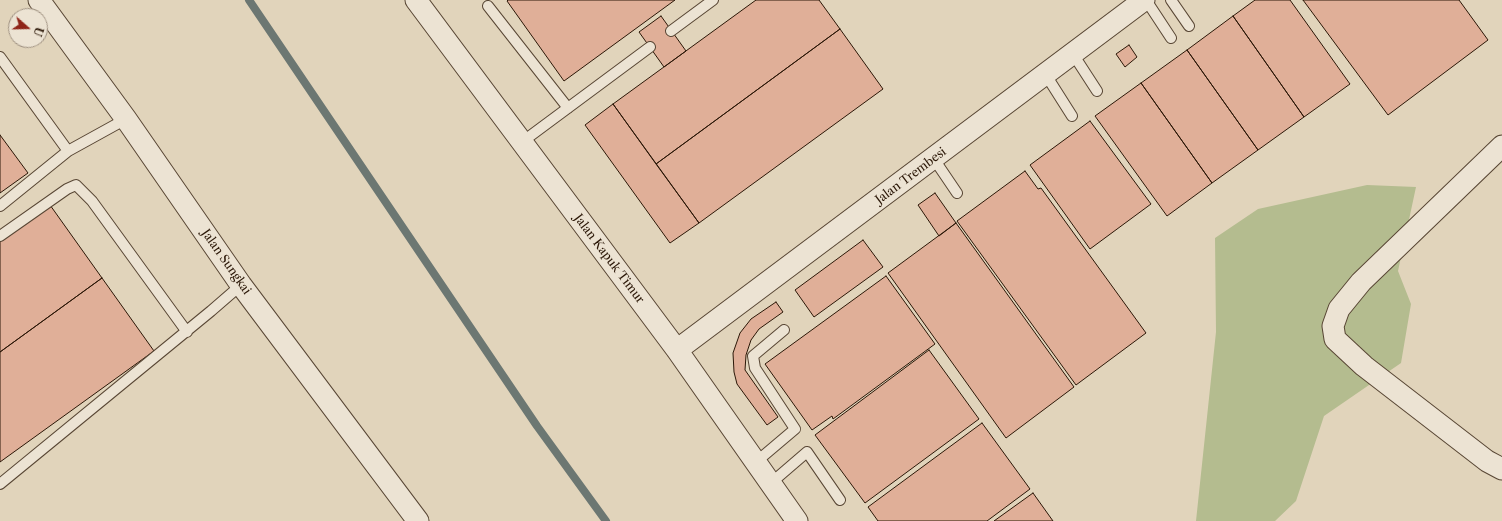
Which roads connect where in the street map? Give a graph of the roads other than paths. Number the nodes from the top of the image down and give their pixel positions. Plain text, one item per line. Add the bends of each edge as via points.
1 (38, 0) edge
2 (713, 0) edge
3 (1145, 0) edge
4 (1172, 0) edge
5 (422, 2) edge
6 (488, 6) dead end
7 (1189, 26) dead end
8 (672, 31) dead end
9 (1171, 38) dead end
10 (650, 47) dead end
11 (1073, 54) junction
12 (0, 57) edge
13 (1046, 75) junction
14 (1097, 91) dead end
15 (568, 108) junction
16 (1072, 116) dead end
17 (126, 119) junction
18 (522, 142) junction
19 (1502, 146) edge
20 (68, 151) junction
21 (934, 159) junction
22 (957, 193) dead end
23 (0, 206) edge
24 (0, 236) edge
25 (241, 285) junction
26 (784, 330) dead end
27 (187, 332) junction
28 (677, 350) junction
29 (756, 462) junction
30 (1502, 469) edge
31 (771, 483) junction
32 (0, 484) edge
33 (840, 500) dead end
34 (418, 521) edge
35 (797, 521) edge

1 - 17 street, Jalan Sungkai
2 - 8 lane
3 - 9 lane
3 - 11 street, Jalan Trembesi
4 - 7 lane
5 - 18 street, Jalan Kapuk Timur
6 - 15 lane
10 - 15 lane
11 - 13 street, Jalan Trembesi
11 - 14 lane
12 - 20 lane
13 - 16 lane
13 - 21 street, Jalan Trembesi
15 - 18 lane
17 - 20 lane
17 - 25 street, Jalan Sungkai
18 - 28 street, Jalan Kapuk Timur
19 - 30 street via 1361,282 1339,310 1333,326 1335,339 1364,366
20 - 23 lane
21 - 22 lane
21 - 28 street, Jalan Trembesi
24 - 27 lane via 76,185 92,201
25 - 27 lane
25 - 34 street, Jalan Sungkai
26 - 29 lane via 753,356 755,368 795,429
27 - 32 lane
28 - 29 street, Jalan Kapuk Timur
29 - 31 street, Jalan Kapuk Timur
31 - 33 lane via 807,452
31 - 35 street, Jalan Kapuk Timur

